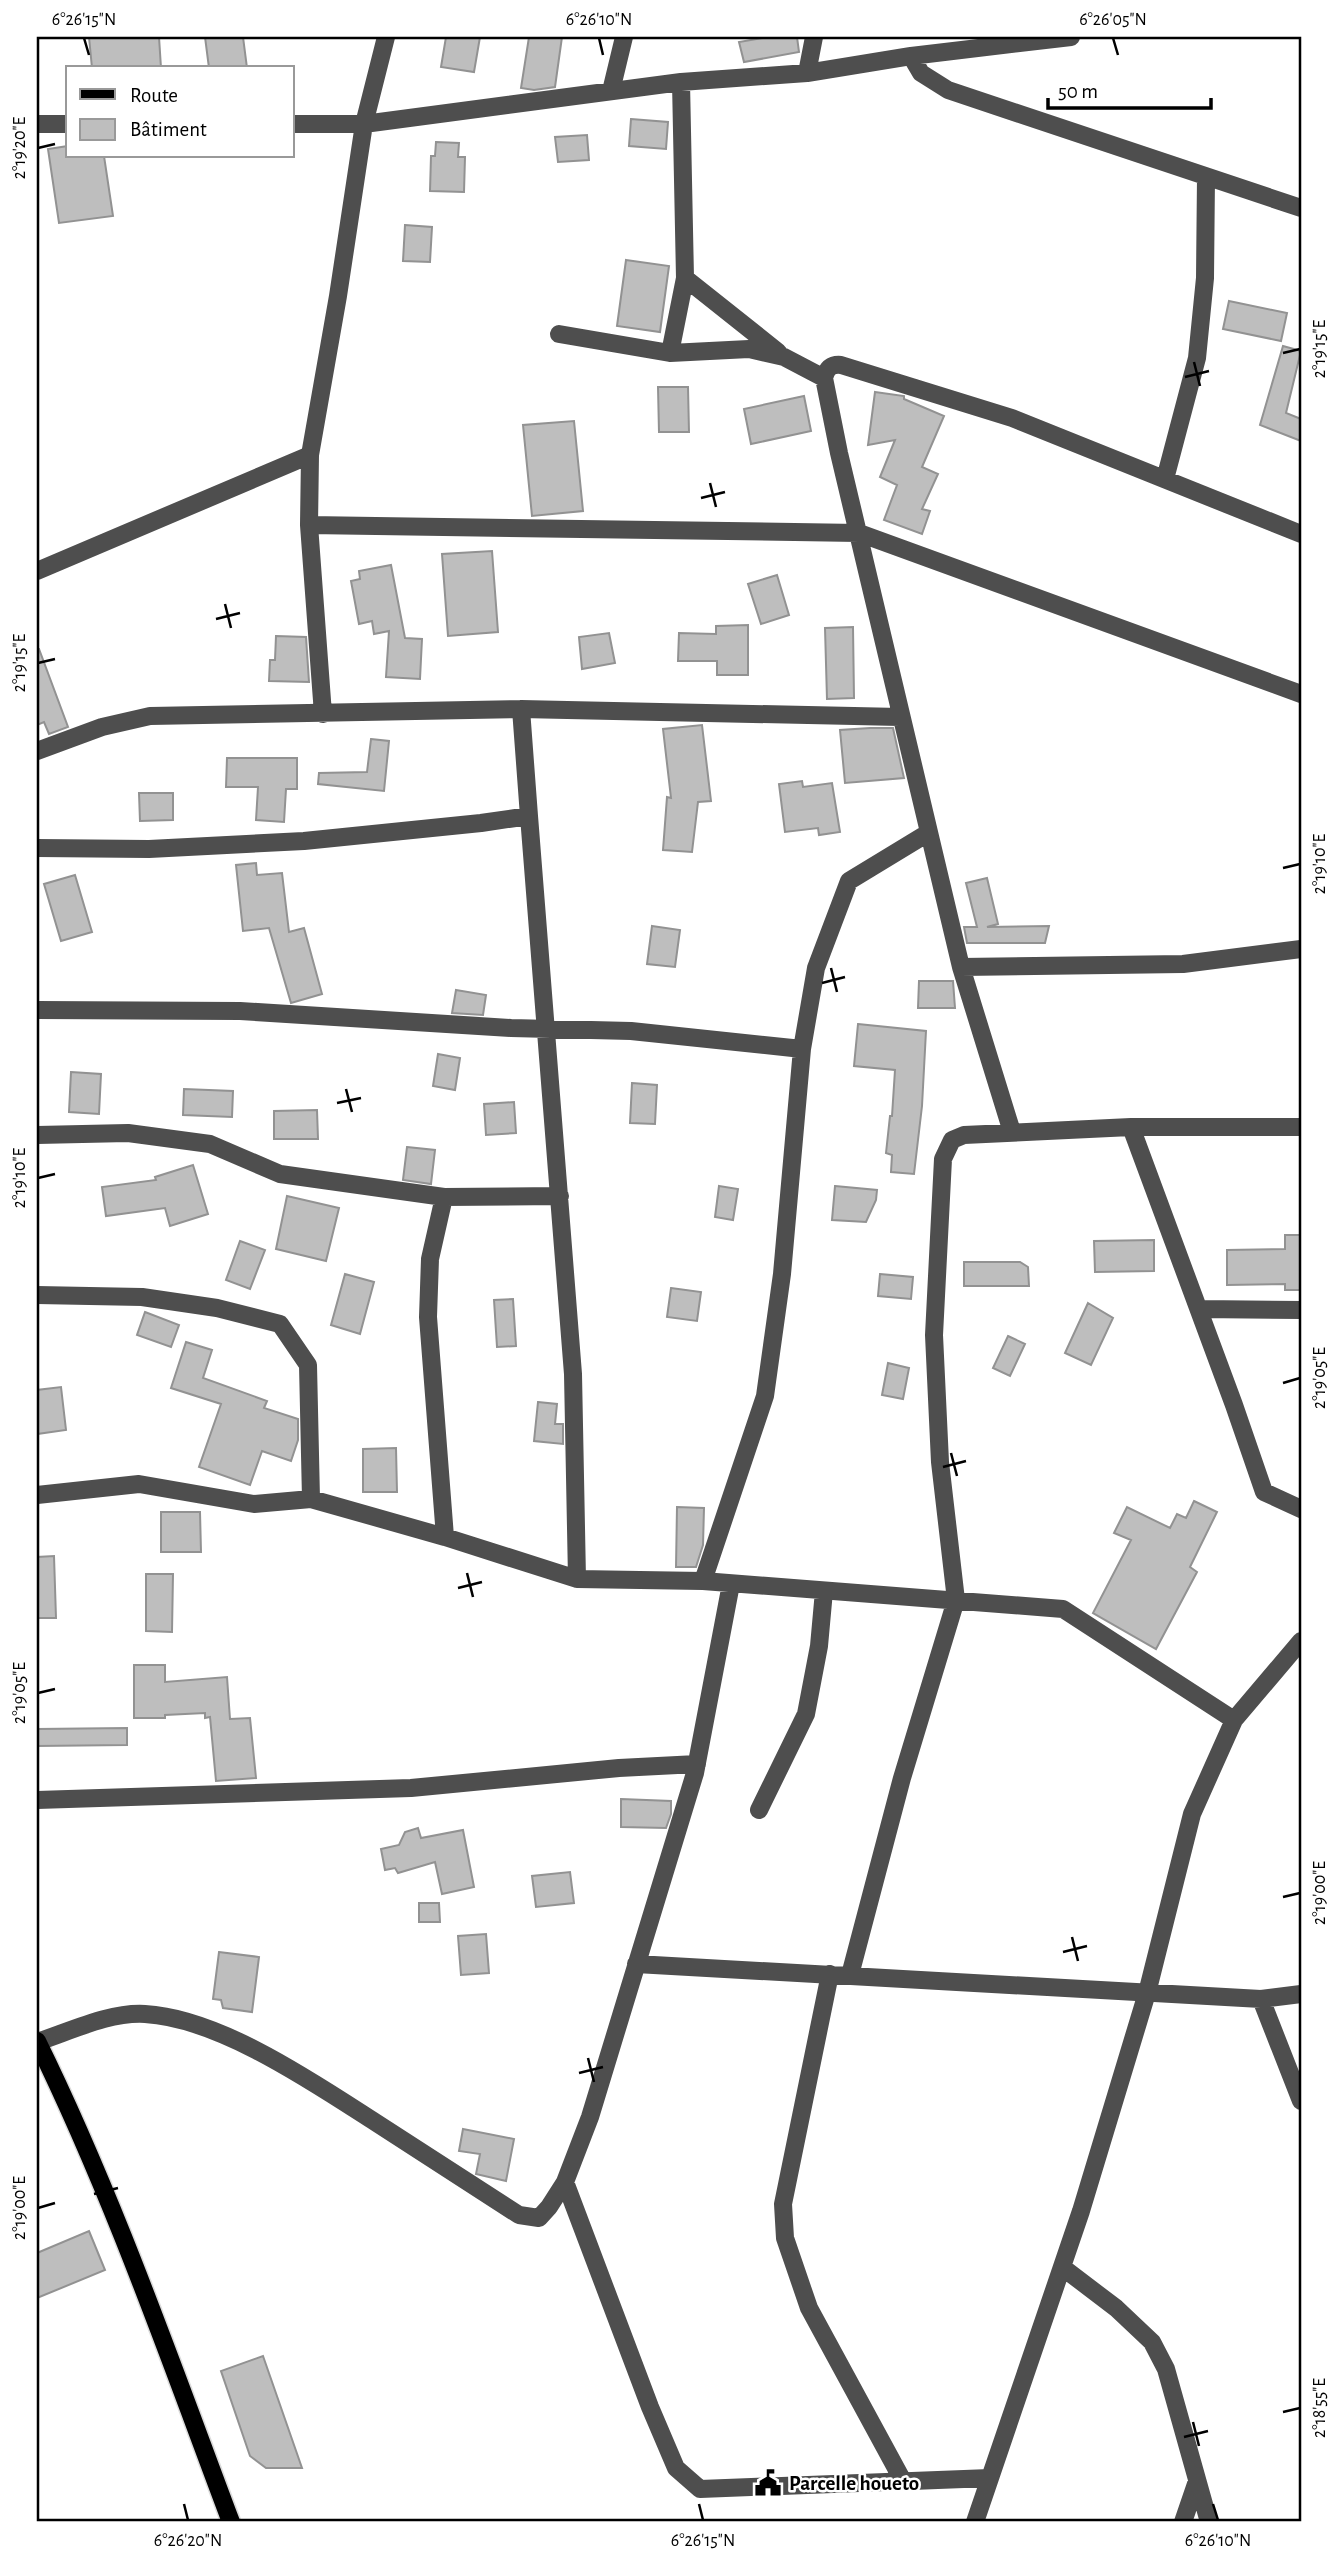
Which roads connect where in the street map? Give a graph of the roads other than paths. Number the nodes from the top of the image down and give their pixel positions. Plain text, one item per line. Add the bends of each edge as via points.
1 (386, 37) edge
2 (624, 37) edge
3 (814, 37) edge
4 (1071, 37) edge
5 (1000, 41) edge
6 (911, 56) junction
7 (807, 73) junction
8 (681, 82) junction
9 (611, 91) junction
10 (37, 124) edge
11 (66, 124) edge
12 (294, 124) edge
13 (364, 124) junction
14 (1206, 177) junction
15 (1301, 208) edge
16 (685, 278) junction
17 (559, 334) dead end
18 (670, 353) junction
19 (784, 357) junction
20 (824, 378) junction
21 (310, 455) junction
22 (1165, 479) junction
23 (309, 525) junction
24 (859, 533) junction
25 (1301, 534) edge
26 (37, 571) edge
27 (1301, 694) edge
28 (521, 709) junction
29 (323, 714) junction
30 (901, 718) junction
31 (37, 751) edge
32 (529, 816) junction
33 (928, 833) junction
34 (37, 848) edge
35 (1301, 949) edge
36 (961, 967) junction
37 (37, 1010) edge
38 (545, 1027) junction
39 (802, 1049) junction
40 (1131, 1126) junction
41 (1301, 1127) edge
42 (39, 1128) edge
43 (1012, 1132) junction
44 (560, 1196) junction
45 (444, 1197) junction
46 (37, 1295) edge
47 (1199, 1309) junction
48 (1301, 1310) edge
49 (37, 1495) edge
50 (311, 1499) junction
51 (1301, 1509) edge
52 (445, 1537) junction
53 (577, 1579) junction
54 (703, 1581) junction
55 (732, 1584) junction
56 (824, 1591) junction
57 (956, 1600) junction
58 (1301, 1641) edge
59 (1234, 1720) junction
60 (697, 1764) junction
61 (37, 1800) edge
62 (759, 1810) dead end
63 (636, 1964) junction
64 (830, 1974) junction
65 (850, 1975) junction
66 (1147, 1993) junction
67 (1301, 1993) edge
68 (1261, 1999) junction
69 (37, 2042) edge
70 (1301, 2101) edge
71 (565, 2182) junction
72 (1062, 2267) junction
73 (990, 2478) junction
74 (903, 2482) junction
75 (1196, 2484) junction
76 (231, 2522) edge
77 (975, 2522) edge
78 (1183, 2522) edge
79 (1209, 2522) edge

1 - 13 street
2 - 9 street
3 - 7 street
4 - 5 street
5 - 6 street
6 - 7 street
6 - 14 street via 921,73 948,90
7 - 8 street
8 - 9 street
8 - 16 street
9 - 13 street
10 - 11 street
12 - 13 street
13 - 21 street
14 - 15 street
14 - 22 street via 1205,278 1197,358
16 - 18 street
16 - 19 street
17 - 18 street
18 - 19 street via 749,349
19 - 20 street
20 - 22 street via 827,369 841,365 1012,418
20 - 24 street
21 - 23 street
21 - 26 street
22 - 25 street
23 - 24 street
23 - 29 street
24 - 27 street
24 - 30 street
28 - 29 street
28 - 30 street
28 - 32 street
29 - 31 street via 150,716 102,727
30 - 33 street
32 - 34 street via 304,841 149,849
32 - 38 street
33 - 36 street
33 - 39 street via 849,881 816,968
35 - 36 street via 1183,964
36 - 43 street
37 - 38 street via 240,1011
38 - 39 street
38 - 44 street
39 - 54 street via 782,1274 765,1396
40 - 41 street
40 - 43 street
40 - 47 street
42 - 45 street via 210,1144 280,1174
43 - 57 street via 964,1135 952,1140 943,1159 934,1335 940,1462
44 - 45 street
44 - 53 street via 573,1374
45 - 52 street via 430,1259 428,1317
46 - 50 street via 142,1297 217,1308 280,1324 308,1365
47 - 48 street
47 - 51 street via 1264,1492
49 - 50 street via 139,1484 254,1504
50 - 52 street
52 - 53 street
53 - 54 street
54 - 55 street
55 - 56 street
55 - 60 street
56 - 57 street
56 - 62 street via 806,1714
57 - 59 street via 1063,1609
57 - 65 street via 902,1778
58 - 59 street
59 - 66 street via 1192,1814
60 - 61 street via 411,1787
60 - 63 street
63 - 64 street
63 - 71 street via 590,2117
64 - 65 street
64 - 74 street via 783,2204 785,2238 809,2308
65 - 66 street
66 - 68 street
66 - 72 street
67 - 68 street
68 - 70 street
69 - 71 street via 121,2015 173,2017 219,2032 310,2080 519,2215 540,2218
69 - 76 main road via 129,2250
71 - 74 street via 676,2468 700,2489
72 - 73 street
72 - 75 street via 1152,2342 1166,2369
73 - 74 street
73 - 77 street
75 - 78 street
75 - 79 street

